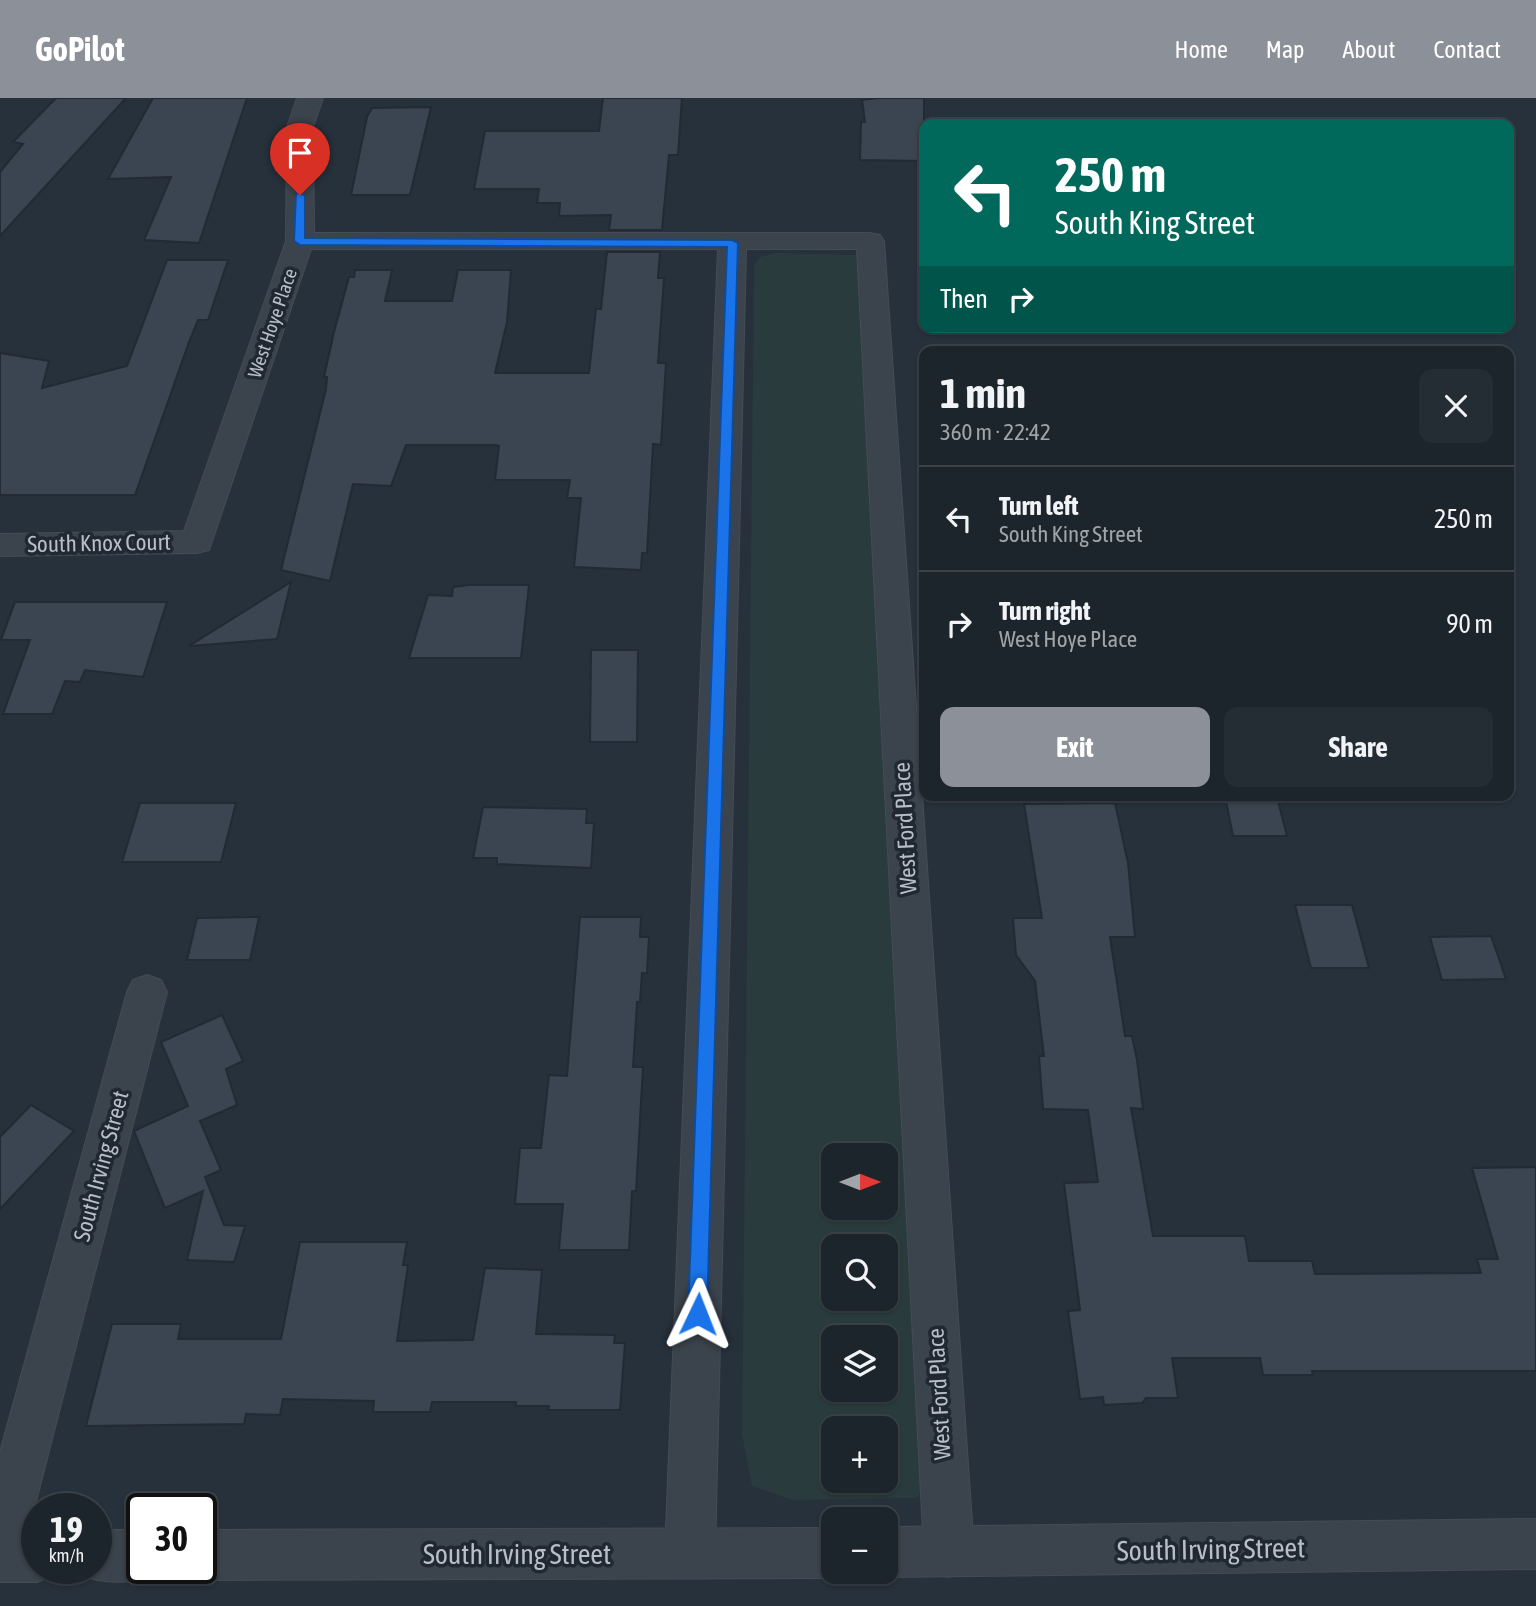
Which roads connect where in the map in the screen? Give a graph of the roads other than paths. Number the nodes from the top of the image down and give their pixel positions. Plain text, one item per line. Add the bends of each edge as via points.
1 (310, 98) edge
2 (300, 241) junction
3 (732, 243) junction
4 (197, 542) joint
5 (0, 545) edge
6 (147, 992) dead end
7 (0, 1544) edge
8 (1536, 1544) edge
9 (898, 1552) edge
10 (949, 1552) junction
11 (690, 1553) junction
12 (821, 1553) edge
13 (217, 1555) edge
14 (0, 1556) edge
15 (21, 1556) edge

1 - 2 street, West Hoye Place via 300,127
2 - 3 street
2 - 4 street, West Hoye Place
3 - 10 street, West Ford Place via 870,241
3 - 11 street
4 - 5 street, South Knox Court
6 - 7 street, South Irving Street
8 - 10 street, South Irving Street
9 - 10 street, South Irving Street
11 - 12 street, South Irving Street
11 - 13 street, South Irving Street
14 - 15 street

